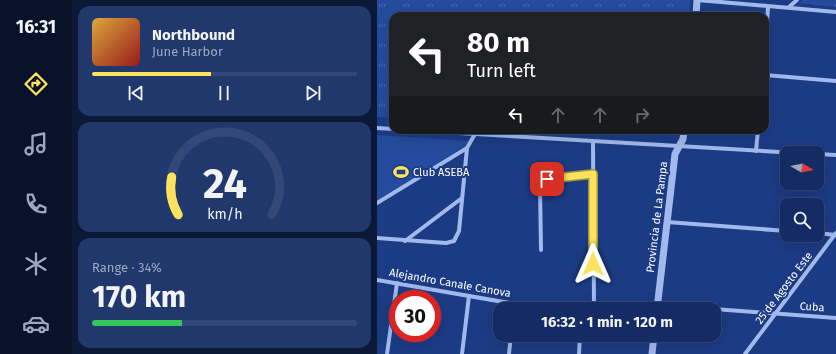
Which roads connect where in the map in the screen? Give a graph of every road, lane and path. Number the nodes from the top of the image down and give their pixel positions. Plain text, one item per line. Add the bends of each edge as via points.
1 (697, 0) edge
2 (797, 0) edge
3 (768, 7) junction
4 (789, 8) junction
5 (696, 12) edge
6 (768, 12) edge
7 (836, 12) edge
8 (769, 75) edge
9 (836, 81) edge
10 (377, 128) edge
11 (389, 129) edge
12 (475, 134) joint
13 (684, 134) edge
14 (758, 134) edge
15 (593, 141) junction
16 (680, 146) junction
17 (467, 148) junction
18 (756, 151) junction
19 (780, 152) edge
20 (824, 154) edge
21 (836, 155) edge
22 (593, 174) junction
23 (462, 198) junction
24 (377, 203) edge
25 (667, 222) junction
26 (780, 230) edge
27 (824, 233) edge
28 (836, 234) edge
29 (377, 238) edge
30 (405, 240) junction
31 (541, 250) dead end
32 (377, 280) edge
33 (397, 283) junction
34 (469, 296) junction
35 (504, 302) edge
36 (594, 302) edge
37 (658, 302) edge
38 (721, 310) edge
39 (776, 314) junction
40 (836, 318) edge
41 (510, 342) edge
42 (580, 342) edge
43 (653, 342) edge
44 (387, 354) edge
45 (462, 354) edge
46 (509, 354) edge
47 (579, 354) edge
48 (652, 354) edge
49 (745, 354) edge

1 - 3 street
1 - 5 street
2 - 4 street
3 - 4 street
3 - 6 street
4 - 7 street
8 - 9 street
10 - 11 street
12 - 15 street
12 - 17 street
13 - 16 street, Provincia de La Pampa
14 - 18 street
15 - 16 street
15 - 22 street
16 - 18 street
16 - 25 street, Provincia de La Pampa via 675,154
17 - 23 street
17 - 24 street
18 - 19 street
20 - 21 street
22 - 31 street via 547,179 542,183
22 - 36 street
23 - 30 street
23 - 30 street via 459,230 454,241 446,243
25 - 26 street
25 - 37 street, Provincia de La Pampa
27 - 28 street
28 - 39 street, 25 de Agosto Este
29 - 30 street
32 - 33 street, Alejandro Canale Canova
33 - 34 street, Alejandro Canale Canova
33 - 44 street
34 - 35 street, Alejandro Canale Canova
34 - 45 street
38 - 39 street, Cuba
39 - 40 street, Cuba
39 - 49 street, 25 de Agosto Este
41 - 46 street
42 - 47 street
43 - 48 street

